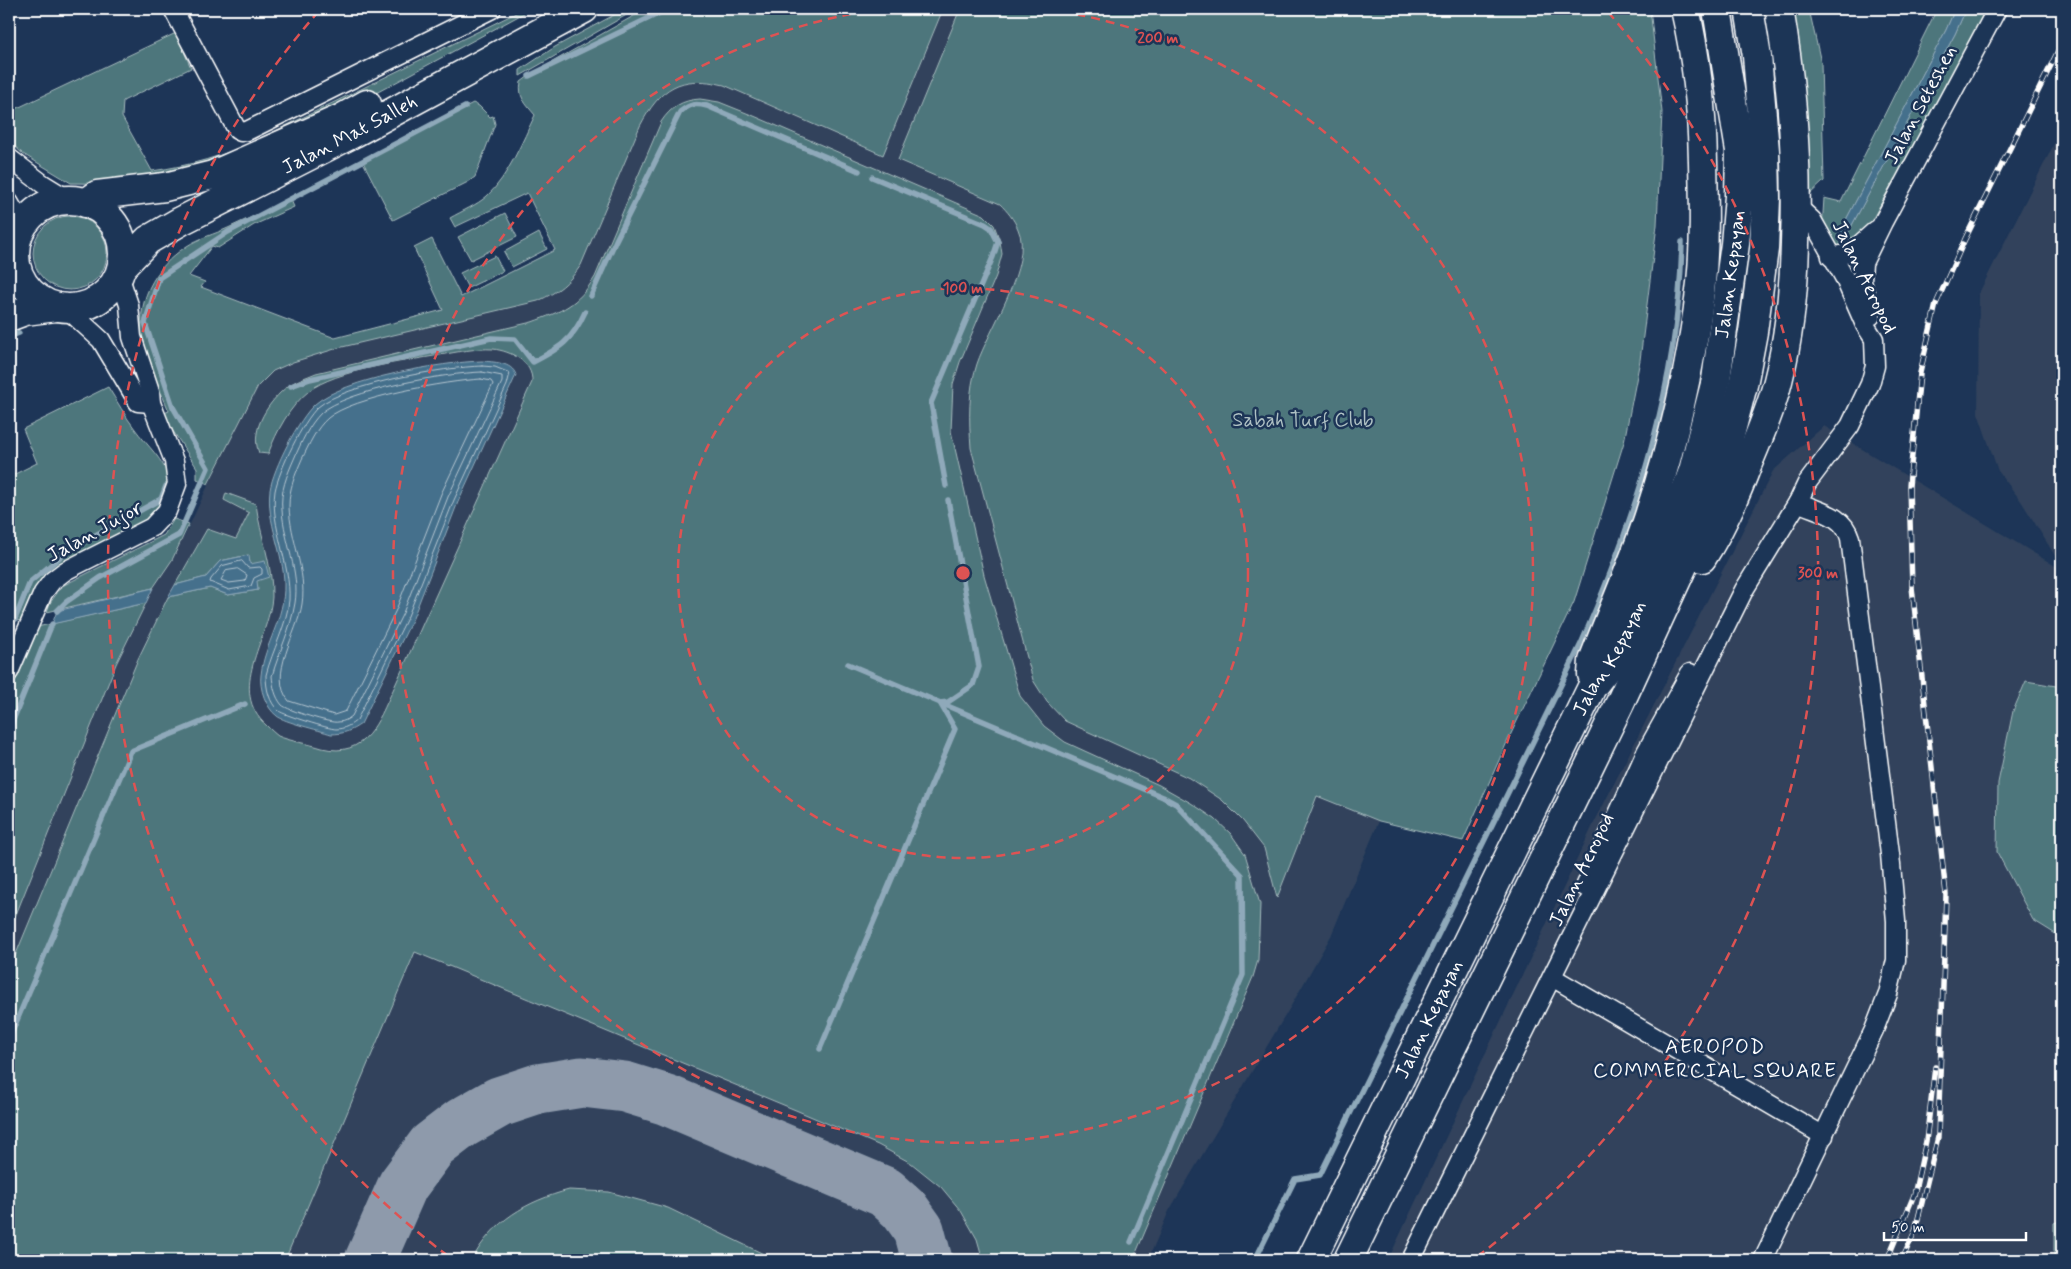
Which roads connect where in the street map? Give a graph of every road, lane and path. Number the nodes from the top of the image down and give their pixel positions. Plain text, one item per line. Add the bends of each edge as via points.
1 (173, 9) edge
2 (492, 9) edge
3 (545, 9) edge
4 (584, 9) edge
5 (1685, 9) edge
6 (1717, 9) edge
7 (1749, 9) edge
8 (1779, 9) edge
9 (1997, 9) edge
10 (9, 158) edge
11 (78, 201) junction
12 (9, 202) edge
13 (1797, 206) junction
14 (1883, 222) junction
15 (23, 226) junction
16 (12, 256) edge
17 (1831, 257) junction
18 (120, 271) junction
19 (61, 307) junction
20 (9, 317) edge
21 (1874, 339) junction
22 (151, 403) junction
23 (1715, 436) junction
24 (1798, 502) junction
25 (1650, 634) junction
26 (9, 672) edge
27 (1592, 687) junction
28 (1552, 977) junction
29 (1824, 1136) junction
30 (1311, 1260) edge
31 (1348, 1260) edge
32 (1411, 1260) edge
33 (1763, 1260) edge

1 - 2 street via 237,130 241,132
3 - 11 main road, Jalan Mat Salleh via 342,118 213,175 165,187 97,195
4 - 18 main road, Jalan Mat Salleh via 354,133 181,221 148,240
5 - 27 main road via 1697,69 1702,118 1704,217 1701,284 1672,437 1647,521 1593,660
6 - 23 main road, Jalan Kepayan via 1740,151 1735,244 1716,380
7 - 23 main road, Jalan Kepayan via 1765,151 1764,249 1743,385
8 - 13 main road via 1790,69 1797,154
9 - 14 street, Jalan Seteshen
10 - 11 street via 44,184
11 - 15 main road via 51,203 35,212
11 - 18 main road via 104,212 117,228 123,247
12 - 15 street
13 - 17 street, Jalan Aeropod via 1812,220
13 - 25 main road via 1794,274 1778,382 1719,532
14 - 17 street, Jalan Seteshen via 1850,254
14 - 21 street, Jalan Seteshen via 1863,263 1862,282
15 - 16 main road
16 - 19 main road via 21,280 36,297
17 - 21 street, Jalan Aeropod
18 - 19 main road via 114,286 96,301 74,308
18 - 22 street via 129,305 132,337
19 - 20 main road via 26,311
19 - 22 street via 101,340 138,402
21 - 24 street, Jalan Aeropod via 1876,366 1860,406
22 - 26 street, Jalan Jujor via 177,474 177,484 167,512 152,527 52,580 35,610
23 - 25 main road, Jalan Kepayan via 1718,481 1702,525
23 - 27 main road, Jalan Kepayan via 1690,480 1632,622 1610,664
24 - 28 street, Jalan Aeropod via 1744,590
24 - 29 street via 1838,518 1850,538 1896,921 1896,960 1888,994
25 - 31 main road, Jalan Kepayan
27 - 30 main road, Jalan Kepayan
28 - 29 street
28 - 32 street, Jalan Aeropod
29 - 33 street

